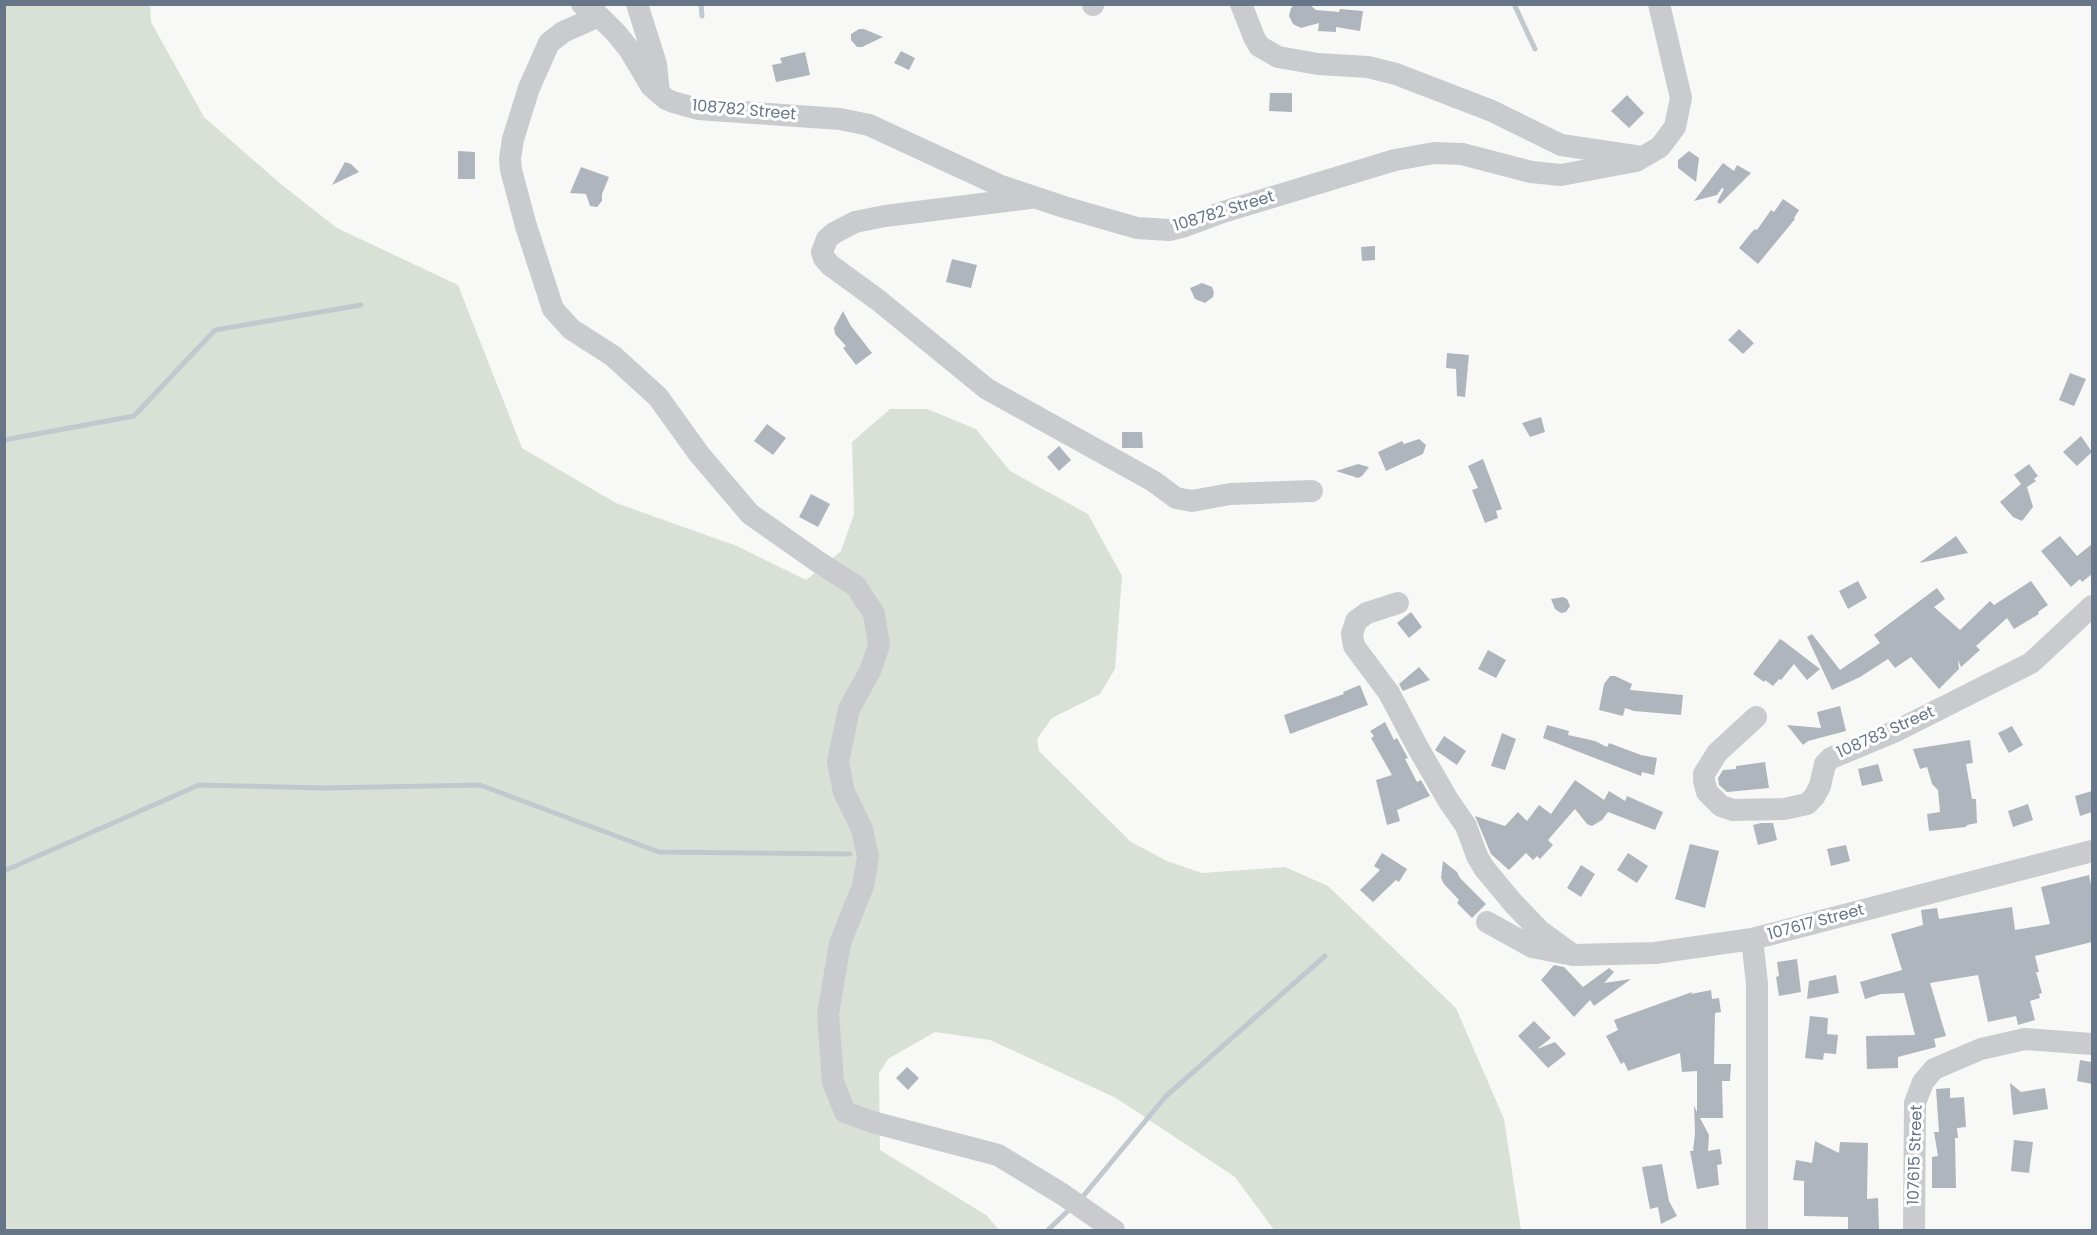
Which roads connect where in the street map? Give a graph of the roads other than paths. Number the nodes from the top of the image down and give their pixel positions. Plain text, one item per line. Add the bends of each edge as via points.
1 (637, 4) edge
2 (1241, 4) edge
3 (1659, 4) edge
4 (590, 10) edge
5 (659, 93) junction
6 (1642, 158) junction
7 (1035, 197) junction
8 (1312, 491) dead end
9 (1398, 603) dead end
10 (2092, 606) edge
11 (1756, 717) dead end
12 (2092, 851) edge
13 (1486, 922) dead end
14 (1752, 939) junction
15 (1573, 955) junction
16 (2092, 1044) edge
17 (1114, 1230) edge
18 (1757, 1230) edge
19 (1914, 1230) edge

1 - 5 street via 656,64
2 - 6 street via 1259,46 1278,57 1379,69 1492,111 1561,145
3 - 6 street, 108782 Street via 1681,98 1675,127 1660,147
4 - 5 street, 108782 Street via 629,49
4 - 17 street via 549,43 529,88 510,159 553,309 571,329 613,356 658,397 699,454 750,514 856,586 874,614 879,645 849,709 838,762 844,792 862,829 868,857 863,886 840,943 828,1014 833,1082 844,1112 998,1155
5 - 7 street, 108782 Street via 673,102 698,109 840,119 870,125 1000,186
6 - 7 street, 108782 Street via 1560,175 1531,172 1461,154 1434,153 1395,160 1169,230 1137,228
7 - 8 street via 855,222 827,239 822,252 830,265 987,389 1153,481 1176,498 1192,501 1230,494
9 - 15 street via 1367,613 1356,621 1354,646 1389,693 1466,826 1484,868 1539,930
10 - 11 street, 108783 Street via 2031,663 1896,731 1831,758 1825,764 1820,786 1807,804 1784,809 1733,810 1721,806 1707,792 1704,774 1717,753
12 - 14 street, 107617 Street
13 - 15 street via 1532,947
14 - 15 street via 1654,953
14 - 18 street, 107617 Street via 1757,984
16 - 19 street, 107615 Street via 2025,1039 1981,1049 1934,1069 1923,1082 1916,1103

